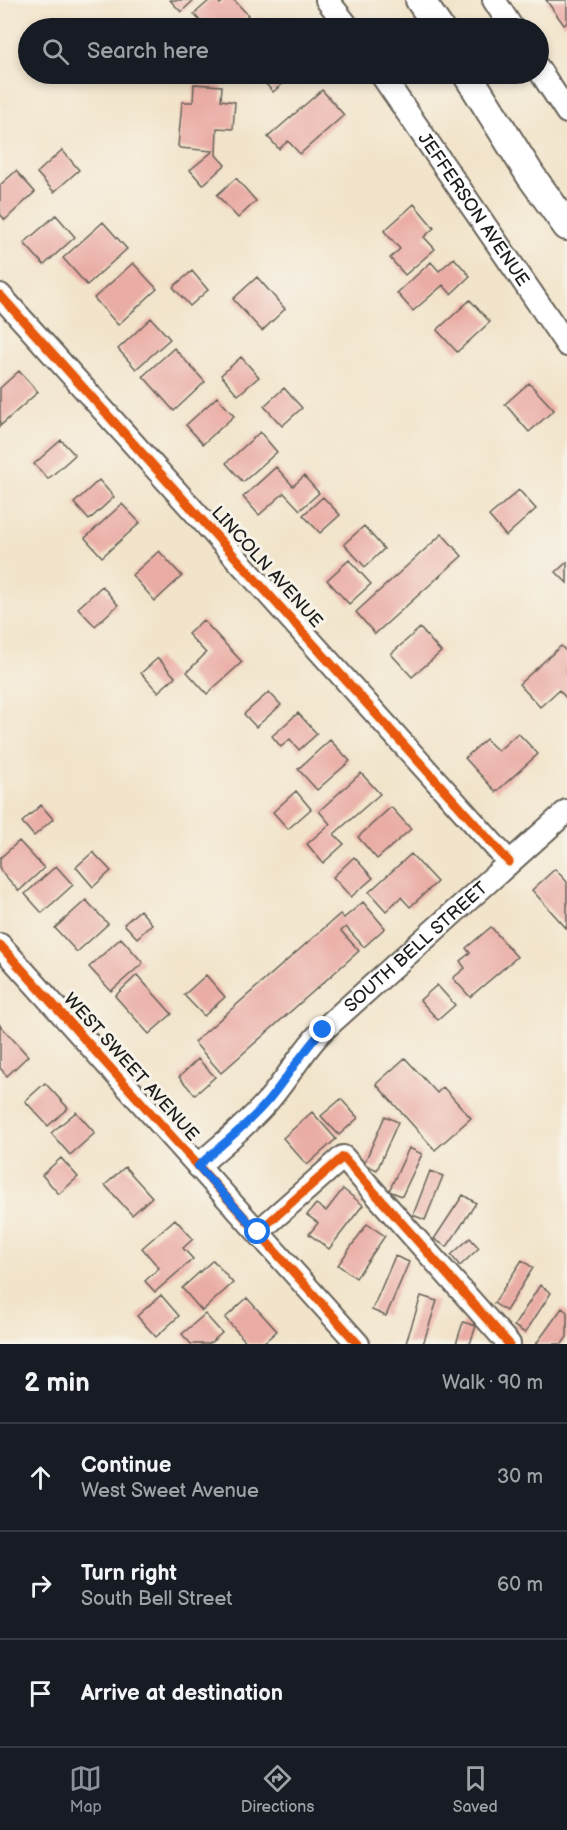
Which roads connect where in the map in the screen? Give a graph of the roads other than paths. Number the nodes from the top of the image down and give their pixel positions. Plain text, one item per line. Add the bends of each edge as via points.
1 (327, 0) edge
2 (420, 0) edge
3 (494, 0) edge
4 (341, 18) edge
5 (432, 18) edge
6 (506, 18) edge
7 (388, 84) edge
8 (473, 84) edge
9 (549, 84) edge
10 (567, 112) edge
11 (567, 226) edge
12 (0, 295) edge
13 (567, 345) edge
14 (567, 812) edge
15 (509, 862) junction
16 (0, 945) edge
17 (198, 1166) junction
18 (258, 1232) junction
19 (358, 1344) edge
20 (509, 1344) edge

1 - 4 street
2 - 5 street
3 - 6 street
7 - 13 street, JEFFERSON AVENUE
8 - 11 street
9 - 10 street
12 - 15 street, LINCOLN AVENUE
14 - 15 street, SOUTH BELL STREET
15 - 17 street, SOUTH BELL STREET via 323,1030 264,1106
16 - 17 street, WEST SWEET AVENUE
17 - 18 street, WEST SWEET AVENUE
18 - 19 street, WEST SWEET AVENUE
18 - 20 street via 343,1157

